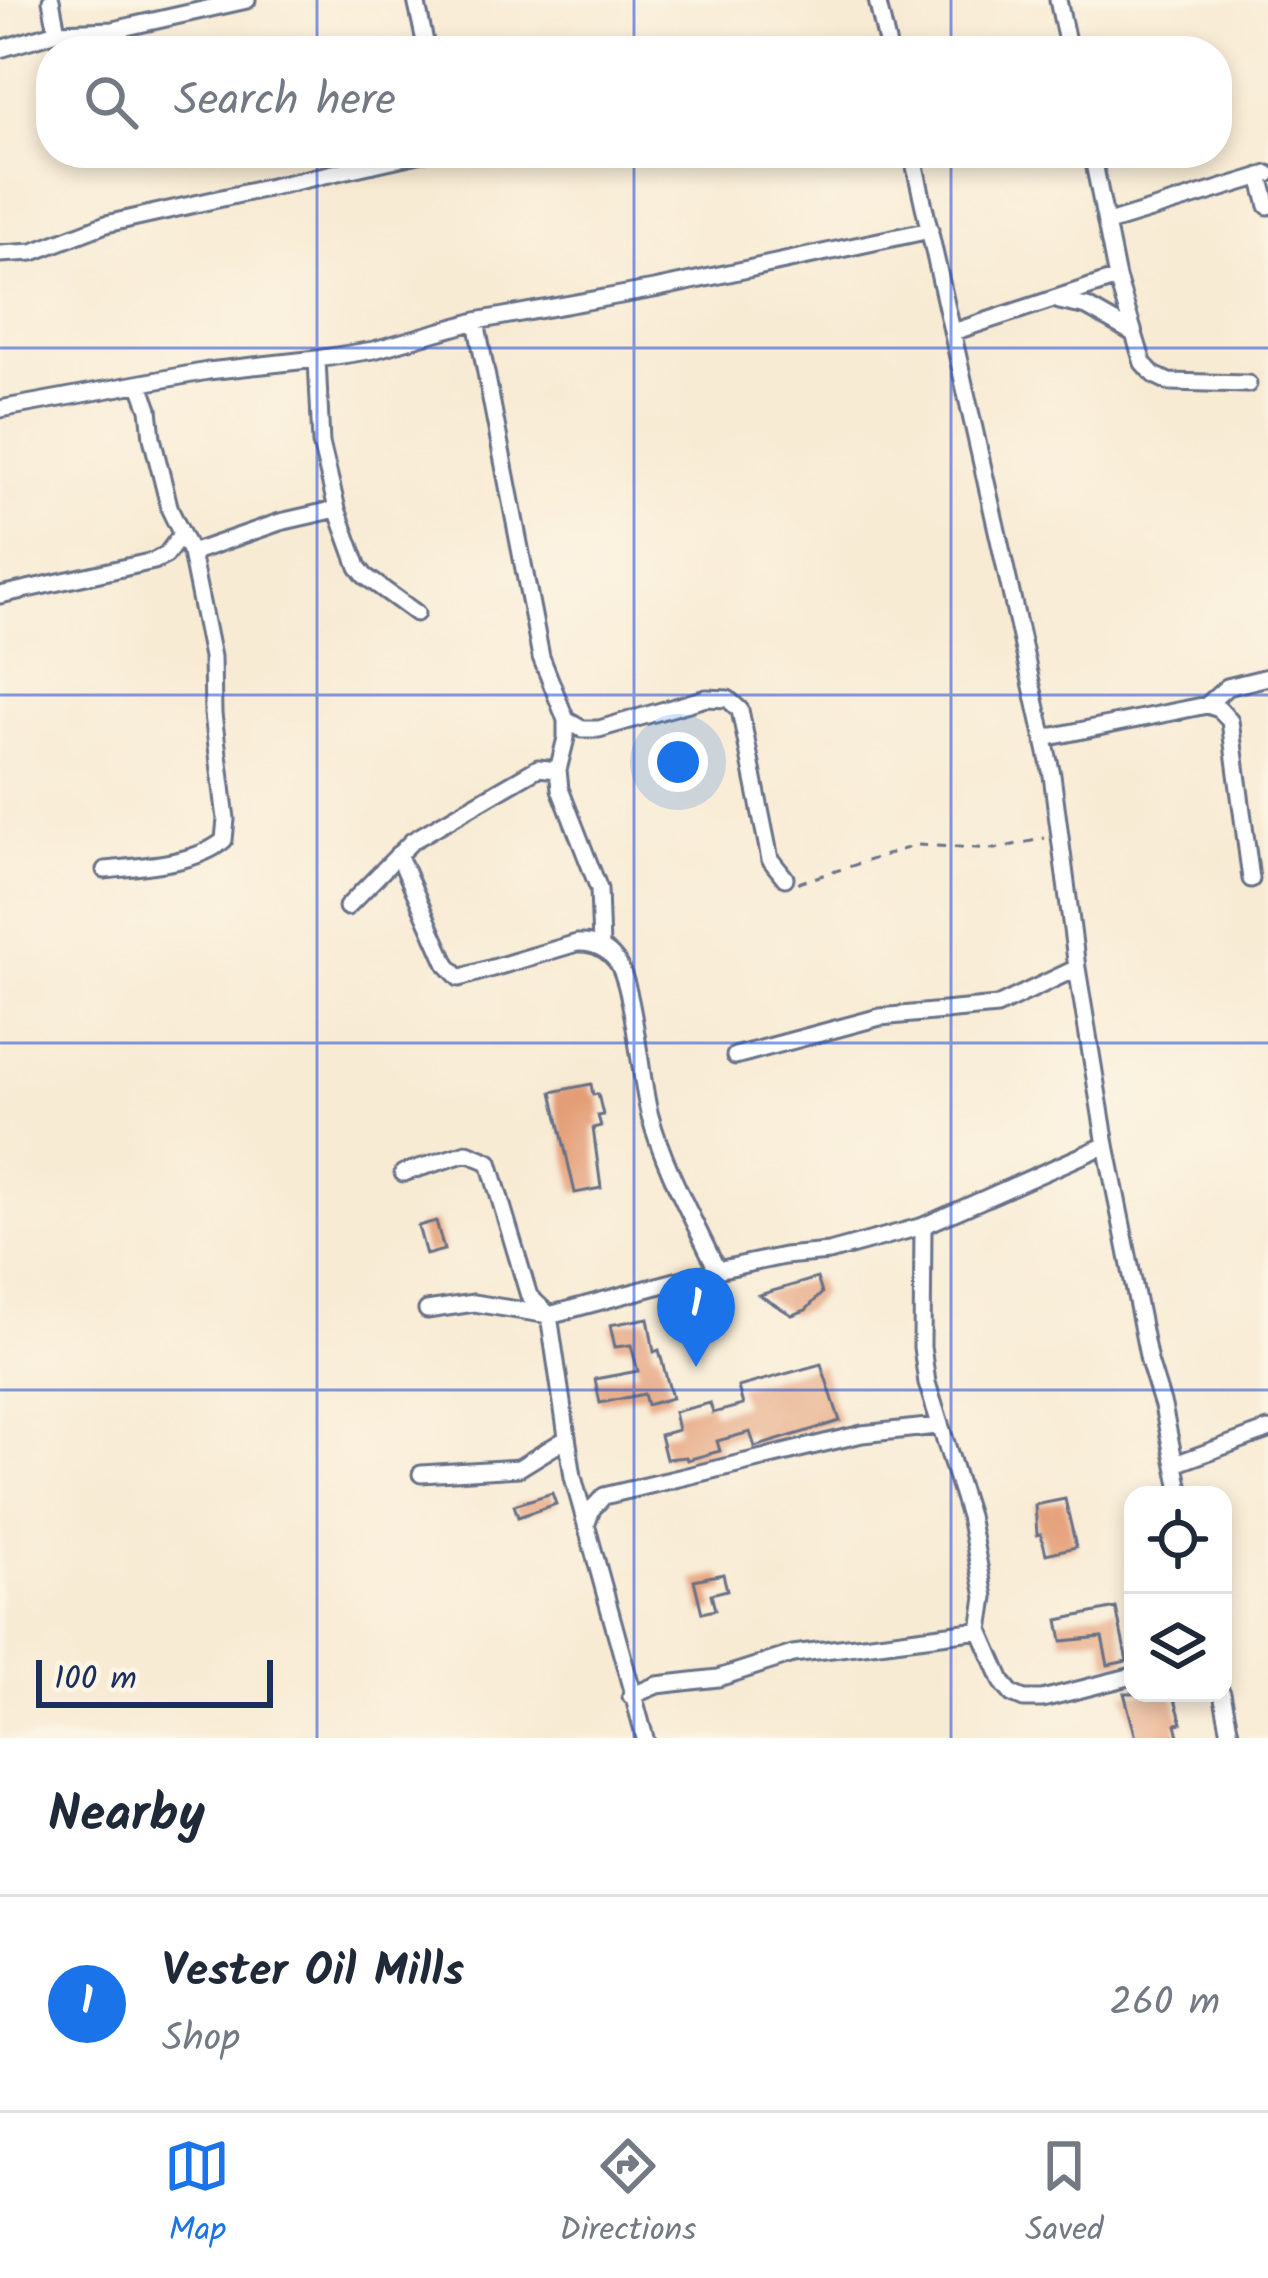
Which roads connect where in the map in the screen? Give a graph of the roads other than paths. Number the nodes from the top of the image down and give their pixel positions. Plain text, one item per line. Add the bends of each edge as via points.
1 (51, 0) edge
2 (247, 0) edge
3 (416, 0) edge
4 (878, 0) edge
5 (1058, 0) edge
6 (58, 32) junction
7 (44, 36) edge
8 (424, 36) edge
9 (886, 36) edge
10 (1066, 36) edge
11 (36, 38) edge
12 (0, 49) edge
13 (356, 168) edge
14 (916, 168) edge
15 (1095, 168) edge
16 (1264, 175) edge
17 (1268, 206) edge
18 (1108, 223) junction
19 (930, 230) junction
20 (0, 254) edge
21 (1117, 278) junction
22 (1056, 301) junction
23 (476, 321) junction
24 (953, 332) junction
25 (1132, 333) junction
26 (317, 359) junction
27 (1248, 384) dead end
28 (140, 385) junction
29 (0, 409) edge
30 (337, 509) junction
31 (181, 535) junction
32 (191, 553) junction
33 (0, 595) edge
34 (416, 613) dead end
35 (1268, 676) edge
36 (1207, 705) junction
37 (566, 720) junction
38 (1044, 738) junction
39 (558, 770) junction
40 (398, 854) junction
41 (105, 870) dead end
42 (785, 878) road end
43 (1251, 879) dead end
44 (347, 907) dead end
45 (601, 947) junction
46 (1077, 968) junction
47 (735, 1056) dead end
48 (1106, 1145) junction
49 (404, 1174) dead end
50 (923, 1226) junction
51 (717, 1270) junction
52 (427, 1310) dead end
53 (549, 1315) junction
54 (938, 1426) junction
55 (1268, 1430) edge
56 (566, 1439) junction
57 (1175, 1464) junction
58 (421, 1474) dead end
59 (1179, 1486) edge
60 (586, 1526) junction
61 (980, 1630) junction
62 (1124, 1678) edge
63 (631, 1696) junction
64 (1224, 1702) edge
65 (645, 1738) edge
66 (1231, 1738) edge

1 - 6 street
2 - 6 street via 113,30
3 - 8 street
4 - 9 street
5 - 10 street
6 - 7 street
11 - 12 street
13 - 20 street
14 - 19 street
15 - 18 street
16 - 17 street
16 - 18 street
18 - 21 street
19 - 23 street
19 - 24 street
21 - 22 street
21 - 25 street
22 - 24 street
22 - 25 street via 1087,307
23 - 26 street
23 - 37 street via 541,657
24 - 38 street
25 - 27 street via 1160,380
26 - 28 street
26 - 30 street via 321,443
28 - 29 street
28 - 31 street
30 - 32 street
30 - 34 street via 358,567
31 - 32 street
31 - 33 street via 154,562
32 - 41 street via 212,657 224,840 214,849
35 - 36 street via 1227,687
36 - 38 street
36 - 43 street via 1230,721
37 - 39 street
37 - 42 street via 599,729 728,699 740,710 770,859
38 - 46 street
39 - 40 street via 538,768
39 - 45 street via 563,807 599,889
40 - 44 street
40 - 45 street via 459,979 554,948
45 - 51 street via 627,987 652,1121
46 - 47 street via 998,1006 880,1017
46 - 48 street
48 - 50 street
48 - 57 street
49 - 53 street via 467,1153 488,1162 529,1296
50 - 51 street
50 - 54 street via 922,1347
51 - 53 street
52 - 53 street via 473,1303
53 - 56 street
54 - 60 street via 862,1434 604,1496
54 - 61 street via 974,1539 985,1597
55 - 57 street
56 - 58 street via 519,1468
56 - 60 street
57 - 59 street
60 - 63 street
61 - 62 street via 1003,1683 1024,1699
61 - 63 street via 793,1654
63 - 65 street
64 - 66 street

